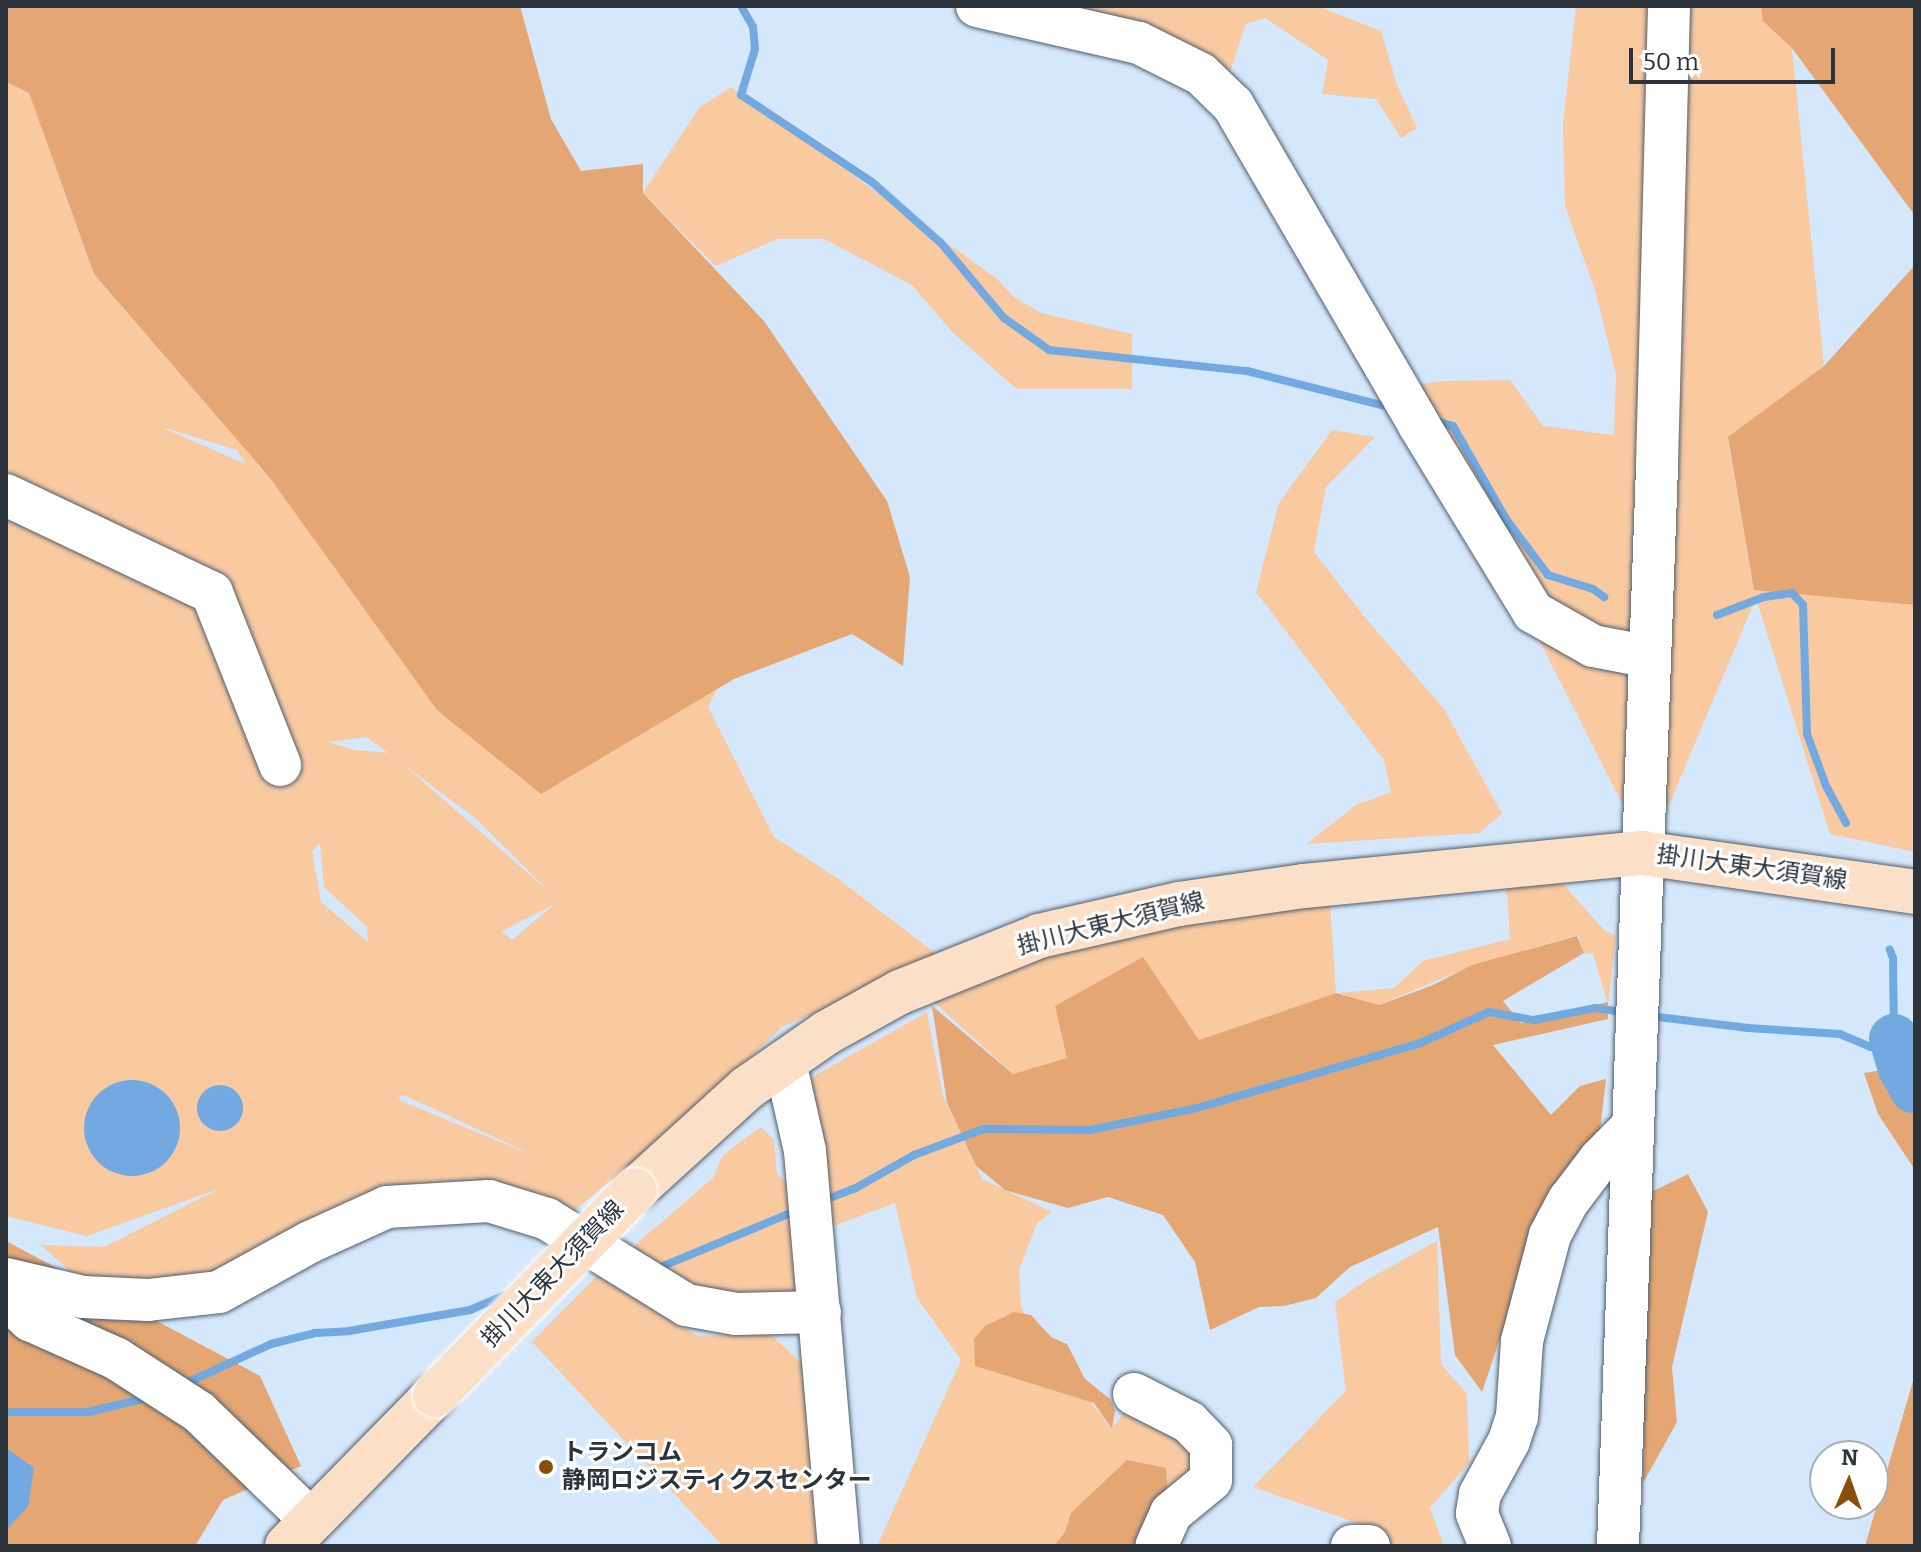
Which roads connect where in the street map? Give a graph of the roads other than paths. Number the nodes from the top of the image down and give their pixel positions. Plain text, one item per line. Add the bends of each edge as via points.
1 (977, 6) edge
2 (1669, 6) edge
3 (6, 495) edge
4 (1650, 657) junction
5 (280, 765) dead end
6 (1642, 853) junction
7 (1915, 892) edge
8 (785, 1062) junction
9 (1632, 1127) junction
10 (6, 1279) edge
11 (6, 1298) edge
12 (820, 1312) junction
13 (1134, 1394) dead end
14 (300, 1534) edge
15 (839, 1546) edge
16 (1156, 1546) edge
17 (1352, 1546) edge
18 (1369, 1546) edge
19 (1490, 1546) edge
20 (1618, 1546) edge

1 - 4 street via 1139,43 1201,74 1233,105 1533,612 1593,646
2 - 4 street
3 - 5 street via 212,593
4 - 6 street
6 - 7 main road, 掛川大東大須賀線
6 - 8 main road, 掛川大東大須賀線 via 1304,886 1179,904 1039,936 900,992
6 - 9 street
8 - 12 street via 805,1151
8 - 14 main road, 掛川大東大須賀線, bridge via 747,1088 635,1190
9 - 19 street via 1600,1159 1550,1235 1522,1341 1517,1417 1480,1494 1477,1513
9 - 20 street
10 - 12 street via 83,1297 148,1300 219,1292 387,1207 489,1201 547,1219 686,1305 736,1314
11 - 14 street via 30,1320 117,1359 199,1412
12 - 15 street
13 - 16 street via 1189,1422 1211,1445 1211,1480 1171,1513
17 - 18 street

